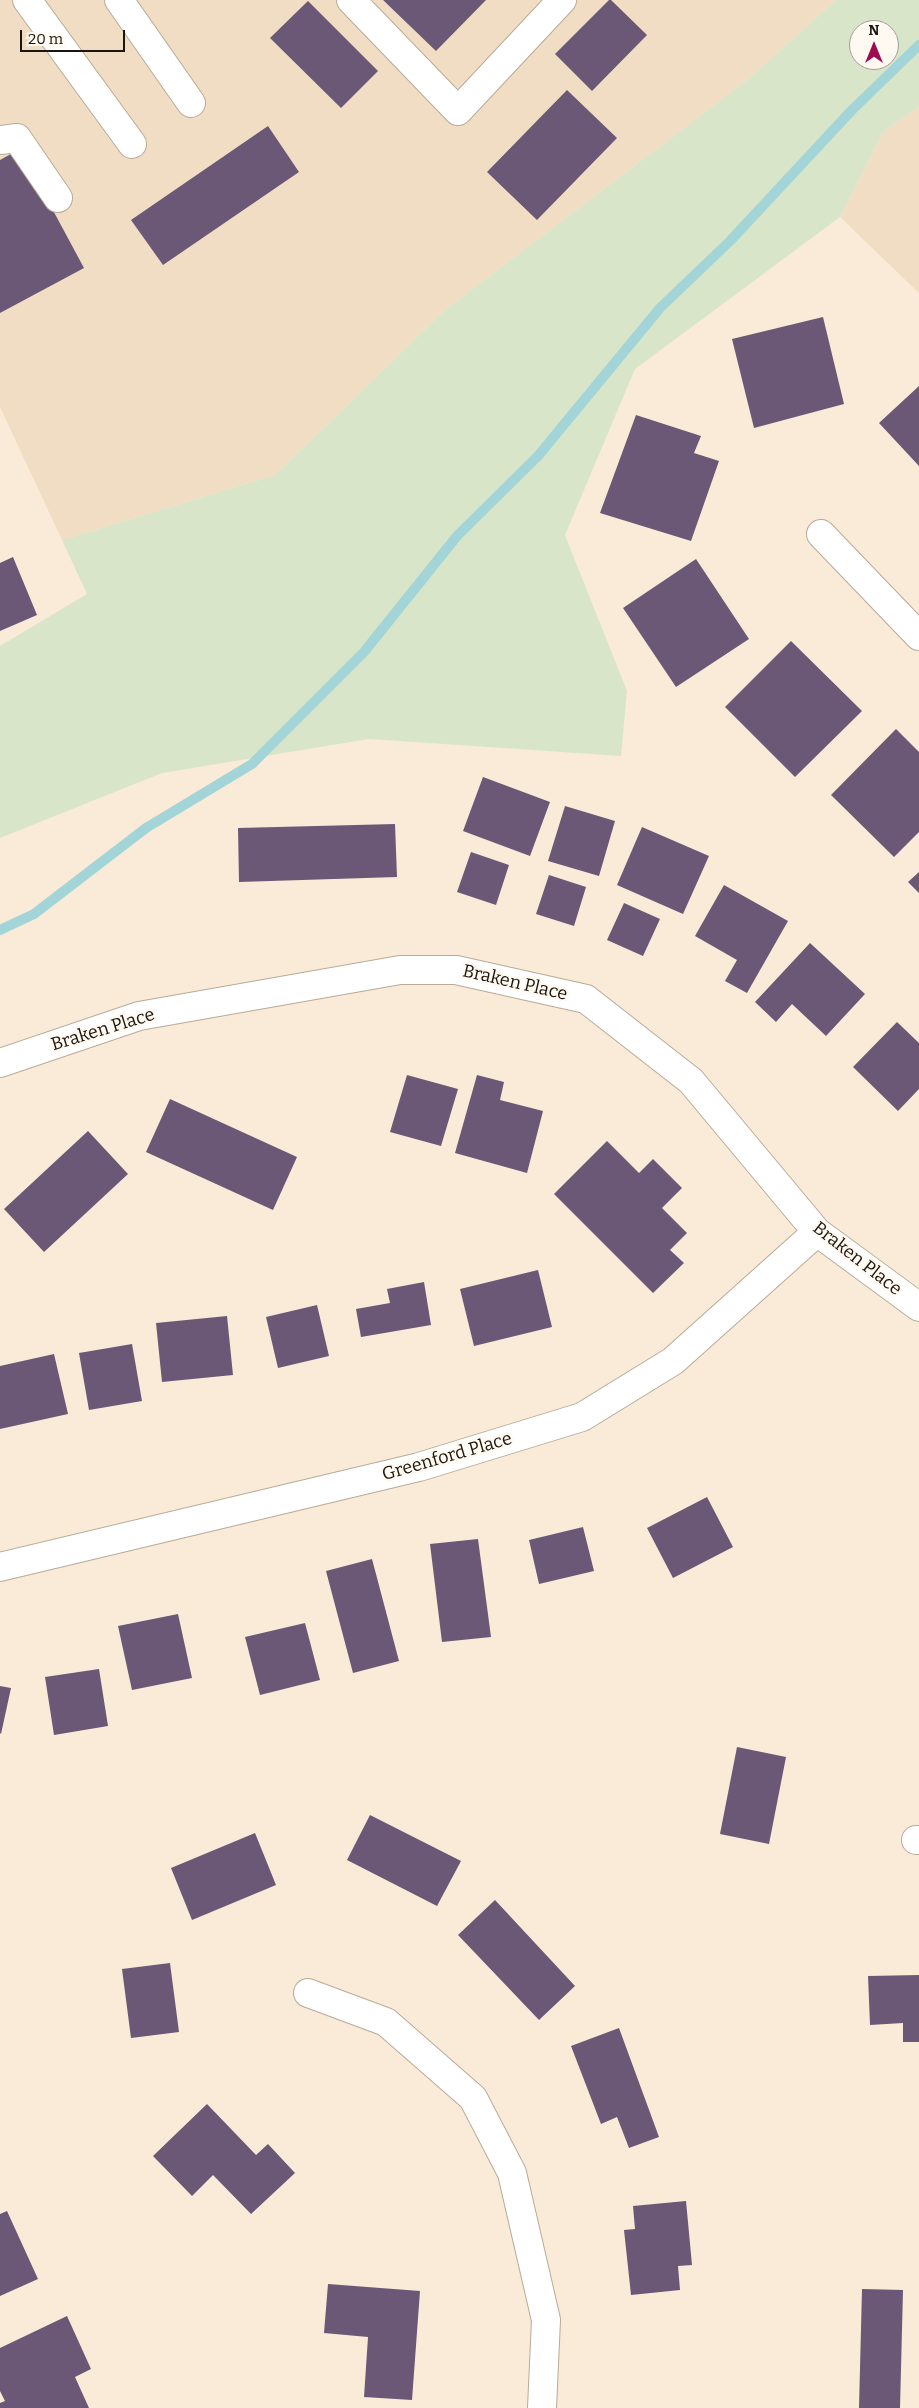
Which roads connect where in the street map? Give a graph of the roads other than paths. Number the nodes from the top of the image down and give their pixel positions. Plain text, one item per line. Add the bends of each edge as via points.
1 (27, 0) edge
2 (119, 0) edge
3 (351, 0) edge
4 (562, 0) edge
5 (191, 102) dead end
6 (0, 140) edge
7 (132, 144) dead end
8 (58, 198) dead end
9 (821, 534) dead end
10 (919, 636) edge
11 (0, 1063) edge
12 (818, 1232) junction
13 (919, 1306) edge
14 (9, 1565) edge
15 (308, 1992) dead end
16 (542, 2408) edge

1 - 7 street
2 - 5 street
3 - 4 street via 458,111
6 - 8 street via 17,138
9 - 10 street
11 - 12 street, Braken Place via 138,1016 400,970 456,970 586,999 691,1081
12 - 13 street, Braken Place
12 - 14 street, Greenford Place via 674,1361 582,1417 419,1467
15 - 16 street via 386,2022 473,2098 512,2173 546,2320

